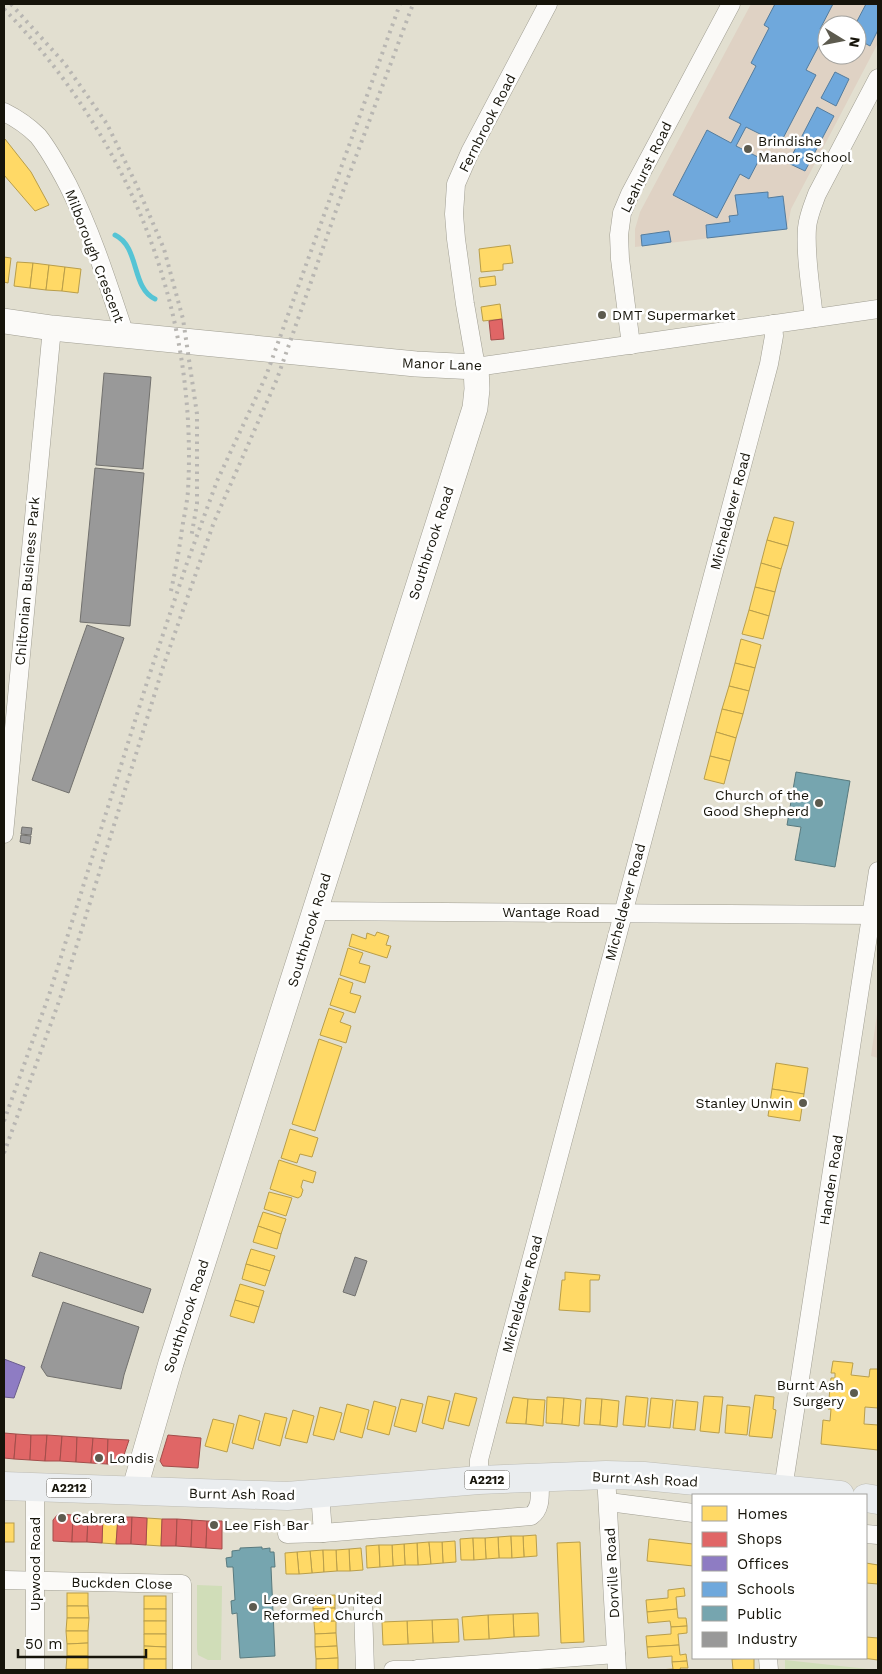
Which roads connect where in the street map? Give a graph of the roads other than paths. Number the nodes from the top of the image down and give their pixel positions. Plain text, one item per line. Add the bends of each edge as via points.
1 (548, 4) edge
2 (731, 4) edge
3 (878, 78) edge
4 (4, 112) edge
5 (878, 309) edge
6 (814, 318) junction
7 (4, 321) edge
8 (773, 324) junction
9 (52, 328) junction
10 (125, 335) junction
11 (631, 345) junction
12 (476, 367) junction
13 (4, 834) edge
14 (878, 871) edge
15 (314, 911) junction
16 (622, 913) junction
17 (875, 915) edge
18 (606, 1475) junction
19 (540, 1477) junction
20 (479, 1480) junction
21 (4, 1486) edge
22 (35, 1487) junction
23 (783, 1488) junction
24 (134, 1491) junction
25 (320, 1493) junction
26 (832, 1494) edge
27 (609, 1502) junction
28 (692, 1513) edge
29 (324, 1533) junction
30 (287, 1534) dead end
31 (4, 1580) edge
32 (35, 1581) junction
33 (363, 1607) dead end
34 (616, 1662) edge
35 (35, 1670) edge
36 (182, 1670) edge
37 (365, 1670) edge
38 (393, 1670) edge
39 (417, 1670) edge

1 - 12 street, Fernbrook Road via 456,184 456,239
2 - 11 street, Leahurst Road via 622,213 620,259
3 - 6 street via 811,209 807,247
4 - 10 street, Milborough Crescent via 17,118 37,136 56,161 94,246
5 - 6 street, Manor Lane
6 - 8 street, Manor Lane
7 - 9 street, Manor Lane
8 - 11 street, Manor Lane
8 - 16 street, Micheldever Road via 769,364
9 - 10 street, Manor Lane
9 - 13 street, Chiltonian Business Park
10 - 12 street, Manor Lane
11 - 12 street, Manor Lane
12 - 15 street, Southbrook Road via 478,389 475,408
14 - 17 street, Handen Road
15 - 16 street, Wantage Road
15 - 24 street, Southbrook Road via 166,1378
16 - 17 street, Wantage Road
16 - 20 street, Micheldever Road via 479,1460
17 - 23 street, Handen Road
18 - 19 main road, Burnt Ash Road / A2212
18 - 23 main road, Burnt Ash Road / A2212
18 - 27 street, Dorville Road
19 - 20 main road, Burnt Ash Road / A2212
19 - 29 street via 539,1508 530,1516
20 - 25 main road, Burnt Ash Road / A2212
21 - 22 main road, Burnt Ash Road / A2212
22 - 24 main road, Burnt Ash Road / A2212
22 - 32 street, Upwood Road
23 - 26 main road, Burnt Ash Road / A2212
24 - 25 main road, Burnt Ash Road / A2212 via 287,1496
25 - 29 street
27 - 28 street, Burnt Ash Road
27 - 34 street, Dorville Road
29 - 30 street
31 - 32 street
32 - 35 street, Upwood Road
32 - 36 street, Buckden Close via 182,1584
33 - 37 street
34 - 39 street
38 - 39 street

